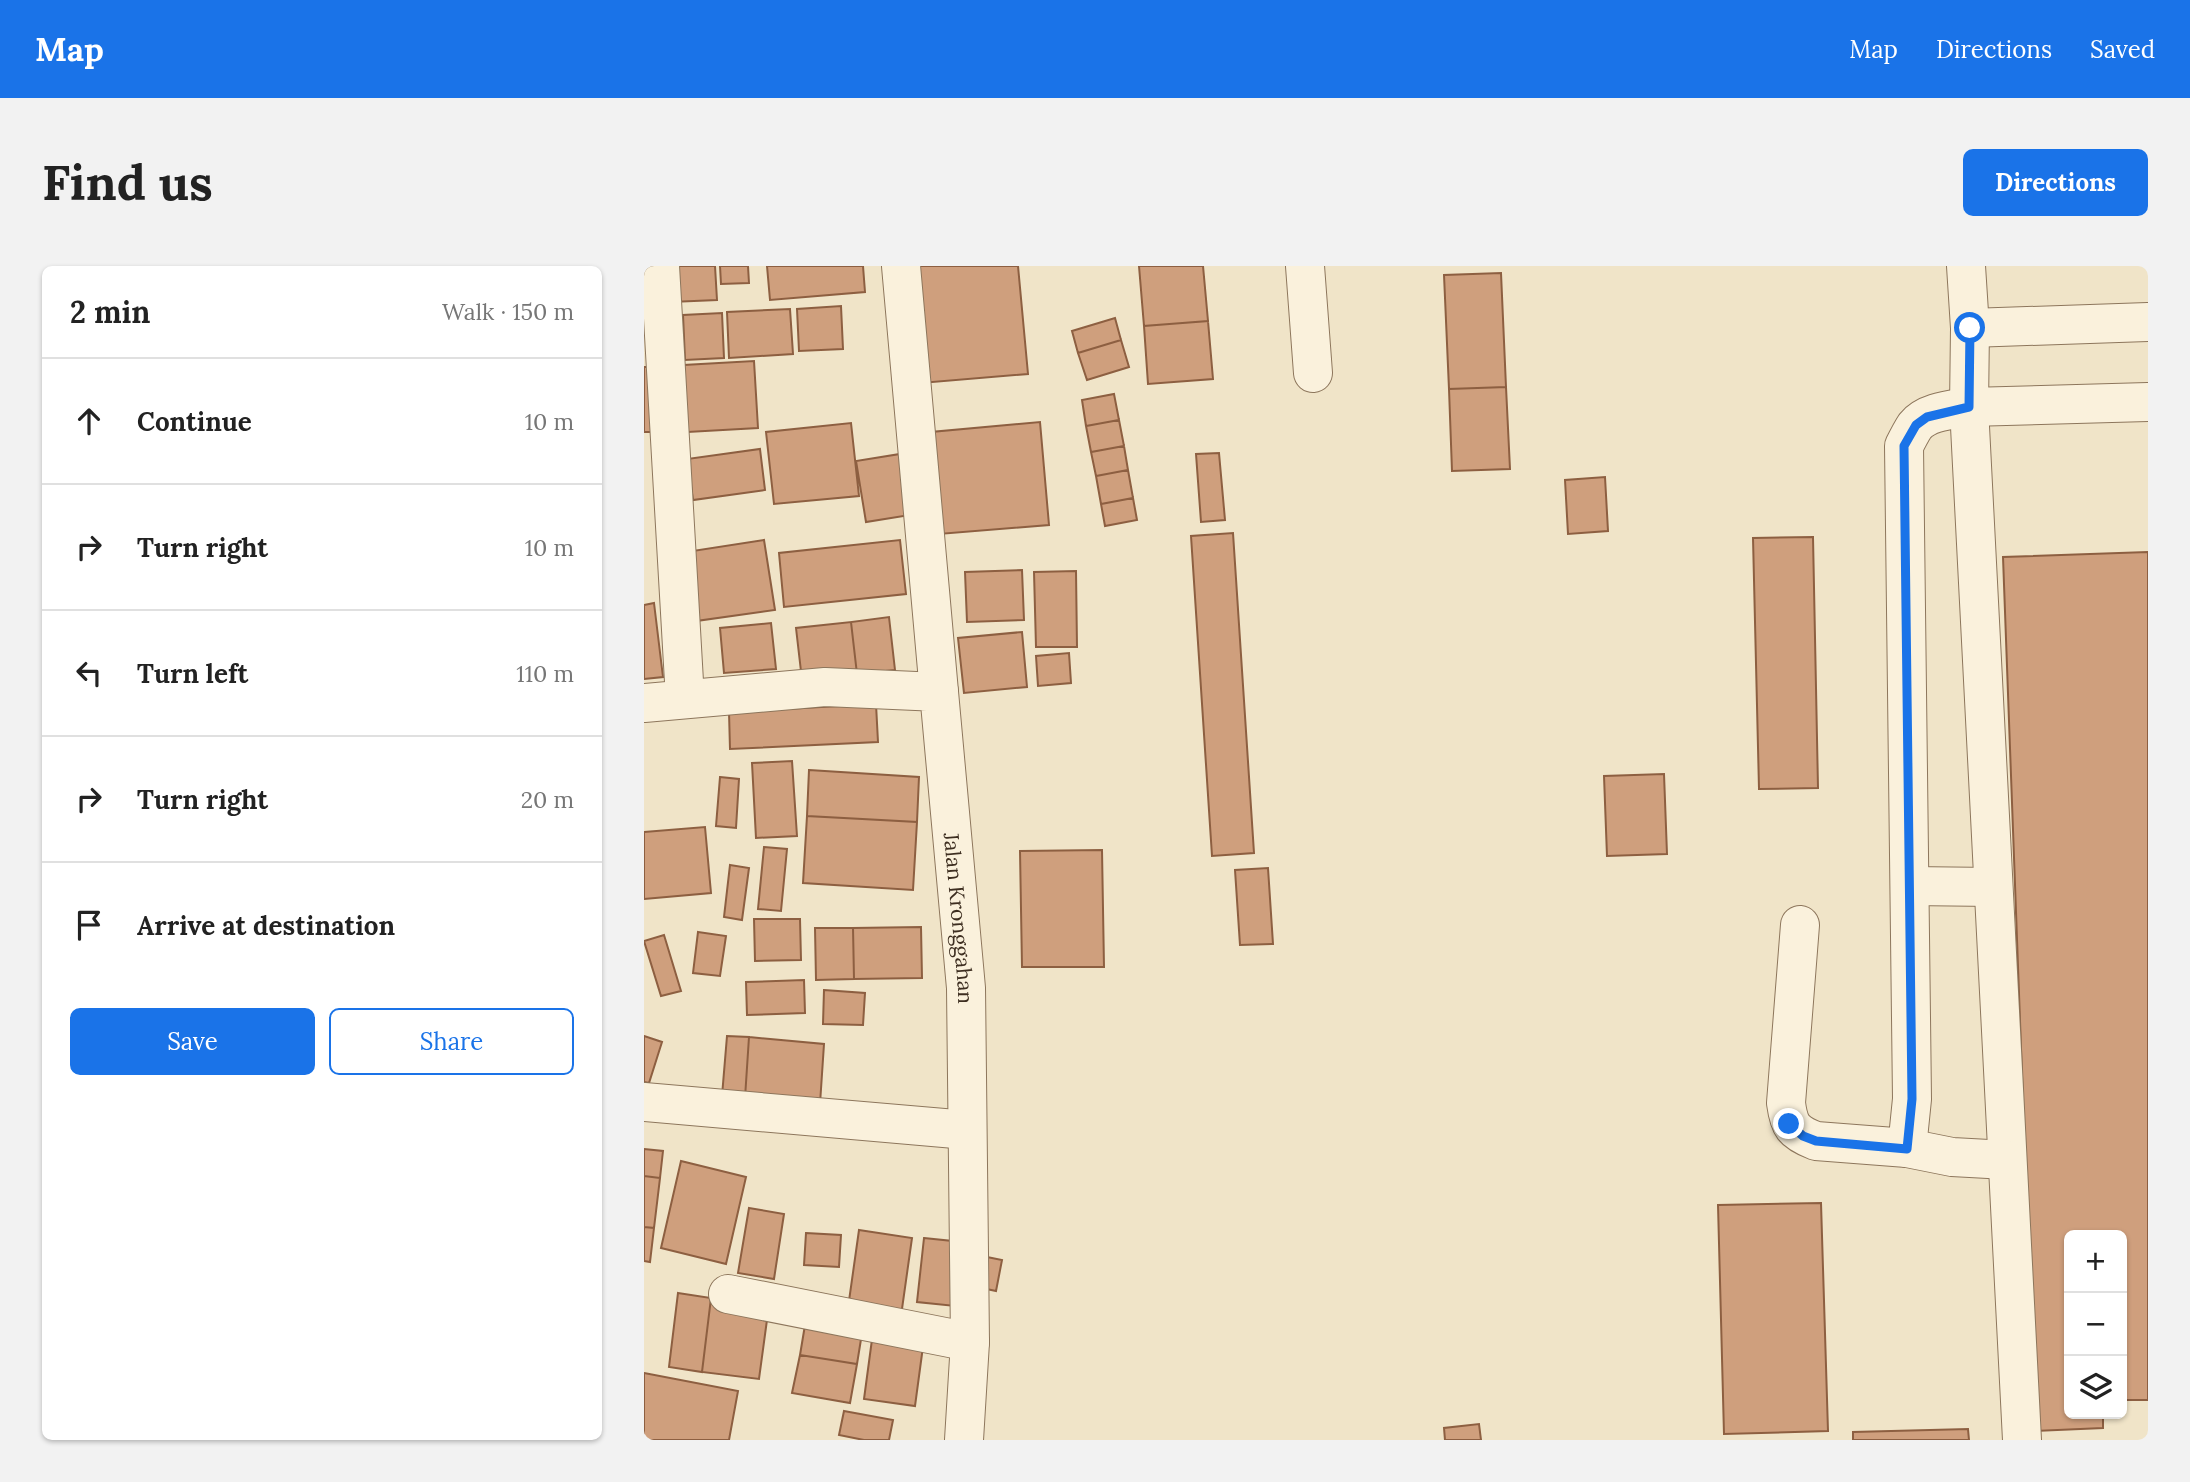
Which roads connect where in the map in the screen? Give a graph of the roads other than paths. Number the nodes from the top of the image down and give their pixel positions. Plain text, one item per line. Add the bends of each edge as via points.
1 (660, 266) edge
2 (901, 266) edge
3 (1305, 266) edge
4 (1966, 266) edge
5 (2148, 322) edge
6 (1970, 328) junction
7 (1313, 373) dead end
8 (2148, 402) edge
9 (1969, 407) junction
10 (658, 467) edge
11 (939, 692) junction
12 (685, 699) junction
13 (644, 703) edge
14 (1910, 886) junction
15 (1993, 887) junction
16 (1800, 925) dead end
17 (644, 1102) edge
18 (967, 1130) junction
19 (1907, 1149) junction
20 (2007, 1160) junction
21 (728, 1294) dead end
22 (970, 1342) junction
23 (964, 1440) edge
24 (2022, 1440) edge

1 - 10 street
2 - 11 street, Jalan Kronggahan
3 - 7 street
4 - 6 street
5 - 6 street
6 - 9 street
8 - 9 street
9 - 14 street via 1927,417 1916,425 1904,446
9 - 15 street
10 - 12 street
11 - 12 street via 825,687
11 - 18 street, Jalan Kronggahan via 966,988
12 - 13 street
14 - 15 street
14 - 19 street via 1912,1099
15 - 20 street
16 - 19 street via 1786,1103 1789,1124 1816,1141
17 - 18 street
18 - 22 street, Jalan Kronggahan
19 - 20 street
20 - 24 street
21 - 22 street
22 - 23 street, Jalan Kronggahan

